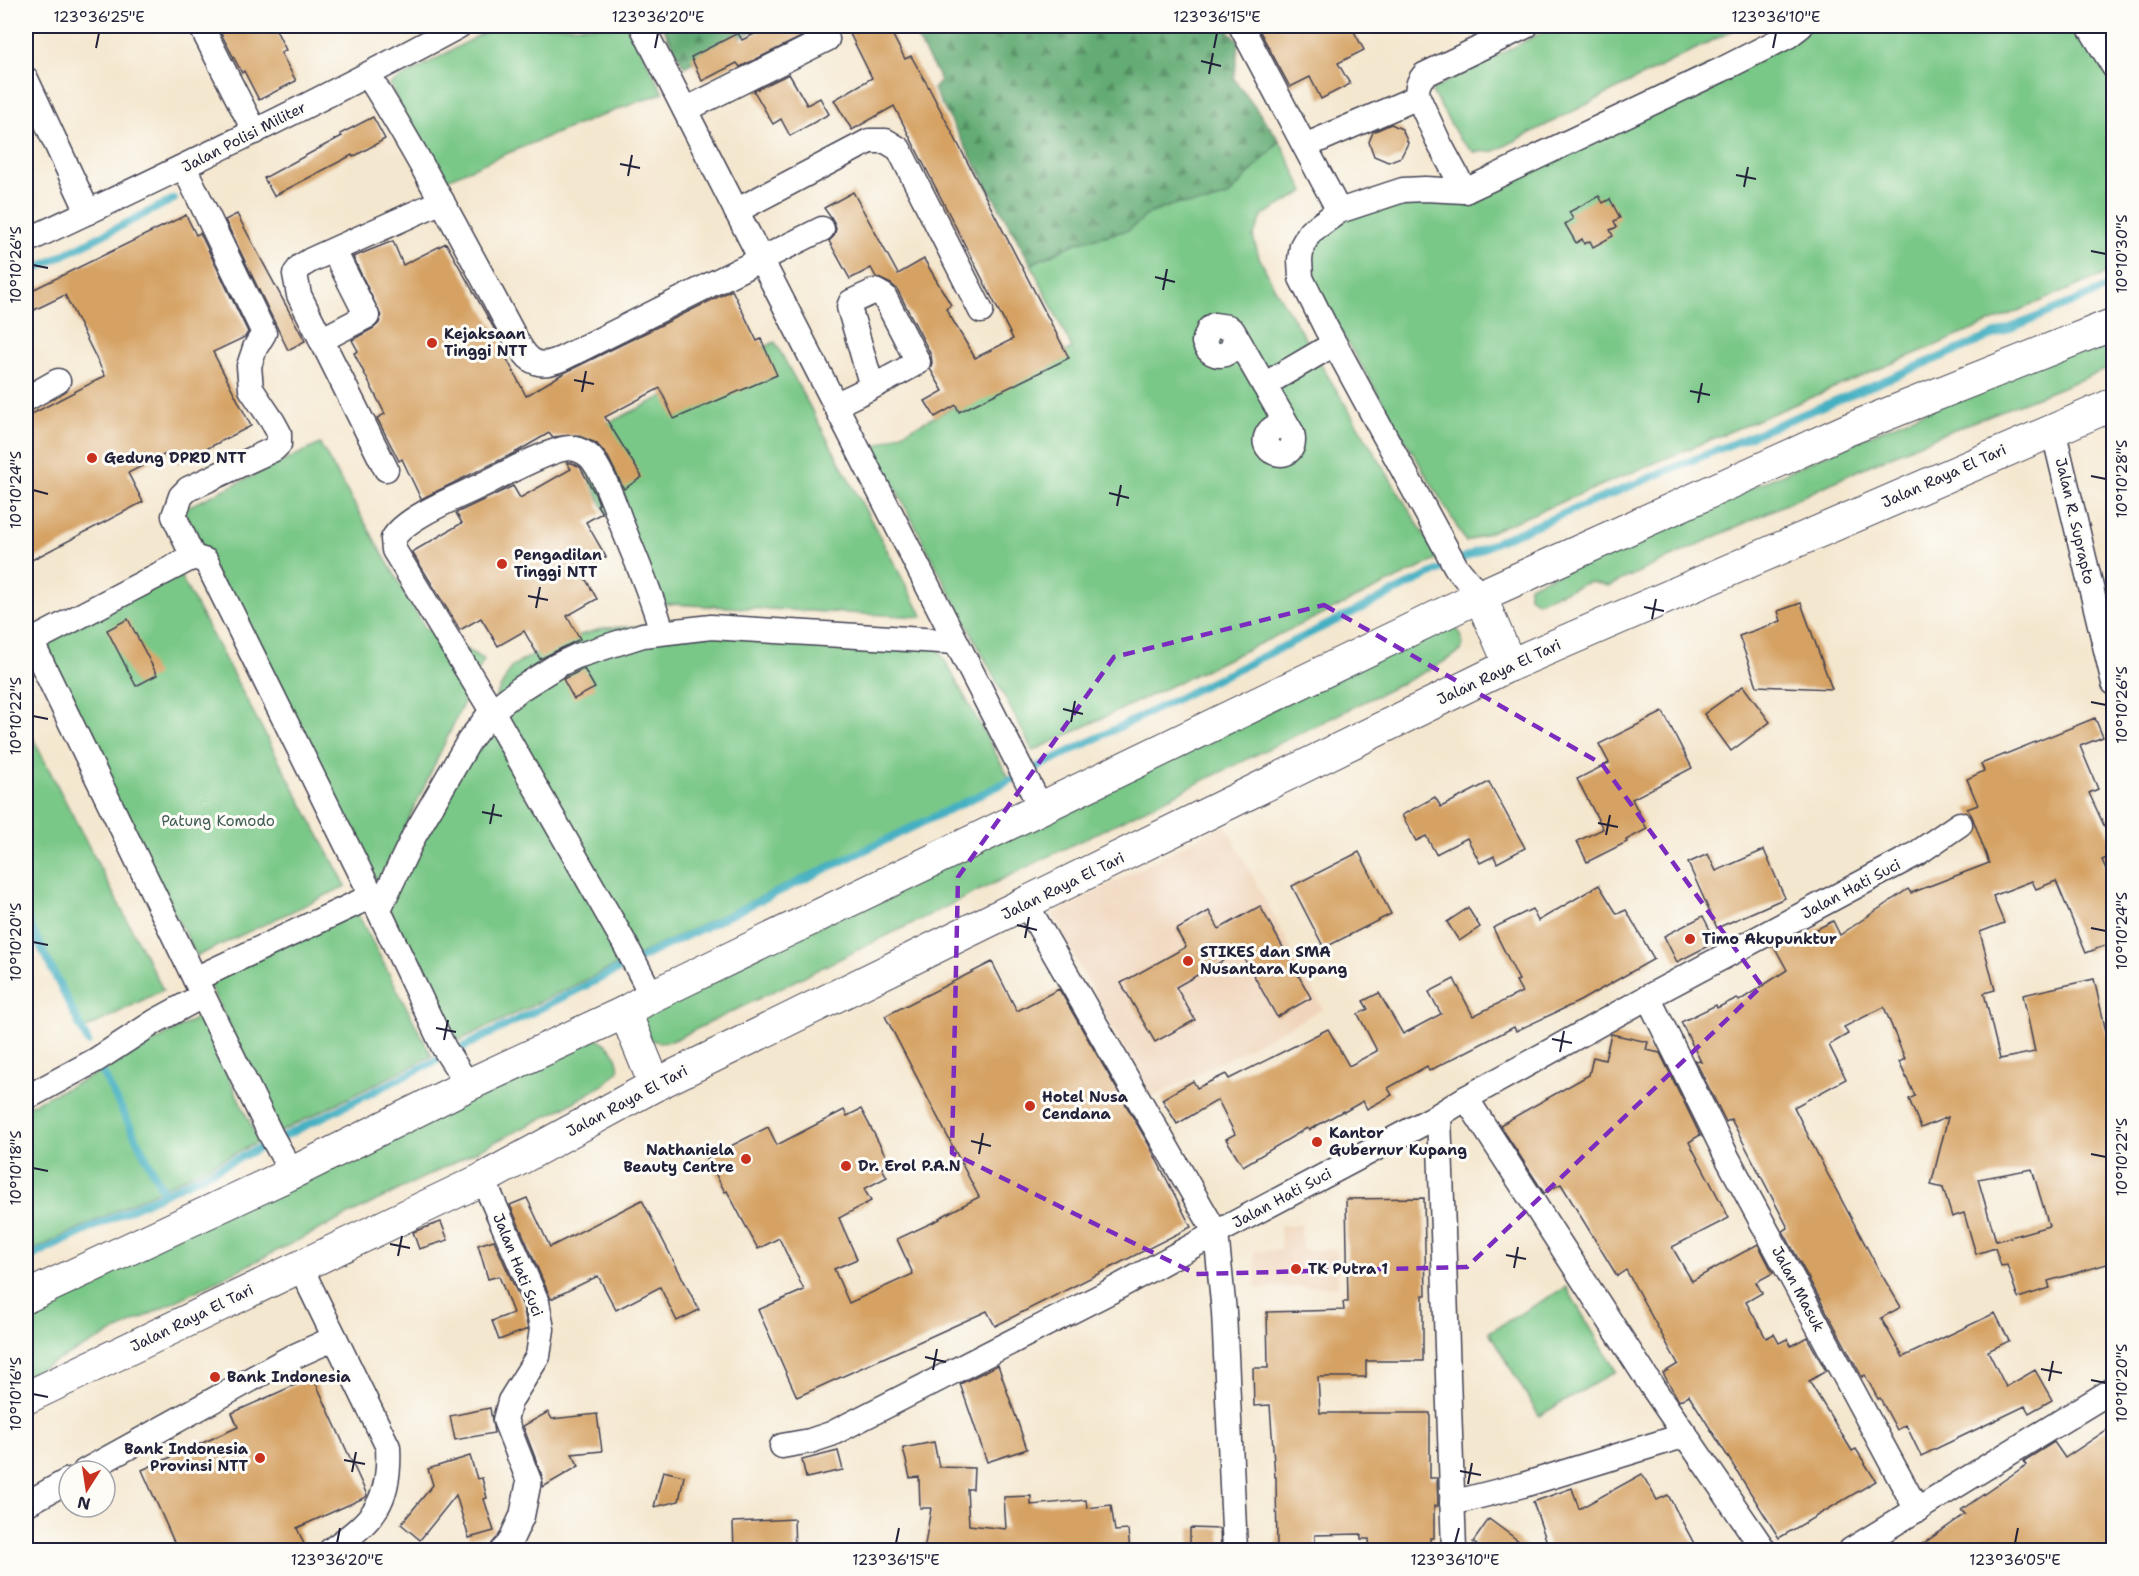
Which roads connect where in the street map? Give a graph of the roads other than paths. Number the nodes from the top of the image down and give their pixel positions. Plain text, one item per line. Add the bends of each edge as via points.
1 (201, 26) edge
2 (459, 26) edge
3 (642, 26) edge
4 (1241, 26) edge
5 (1526, 26) edge
6 (1801, 26) edge
7 (2089, 26) edge
8 (827, 39) dead end
9 (2114, 67) edge
10 (368, 75) junction
11 (26, 79) edge
12 (1418, 97) junction
13 (685, 110) junction
14 (255, 132) junction
15 (1305, 146) junction
16 (184, 167) junction
17 (1465, 191) junction
18 (442, 201) junction
19 (736, 211) junction
20 (88, 212) junction
21 (1339, 212) junction
22 (822, 229) dead end
23 (26, 242) edge
24 (334, 250) junction
25 (761, 259) junction
26 (981, 311) dead end
27 (2114, 324) edge
28 (1233, 331) dead end
29 (321, 340) junction
30 (1334, 344) junction
31 (58, 381) dead end
32 (1264, 385) junction
33 (873, 387) dead end
34 (26, 399) edge
35 (2114, 404) edge
36 (835, 405) junction
37 (2053, 429) junction
38 (1292, 434) dead end
39 (386, 469) dead end
40 (193, 557) junction
41 (1480, 596) junction
42 (662, 632) junction
43 (29, 642) edge
44 (956, 642) junction
45 (1510, 666) junction
46 (2114, 683) edge
47 (492, 711) junction
48 (1037, 799) junction
49 (1960, 824) dead end
50 (376, 903) junction
51 (1026, 904) junction
52 (645, 984) junction
53 (198, 987) junction
54 (1648, 997) junction
55 (625, 1012) junction
56 (468, 1085) junction
57 (654, 1085) junction
58 (26, 1098) edge
59 (1466, 1098) junction
60 (1438, 1115) junction
61 (292, 1173) junction
62 (483, 1179) junction
63 (1216, 1233) junction
64 (300, 1266) junction
65 (26, 1297) edge
66 (335, 1338) junction
67 (2114, 1389) edge
68 (26, 1398) edge
69 (1686, 1435) junction
70 (782, 1446) dead end
71 (107, 1459) edge
72 (57, 1487) edge
73 (1452, 1503) junction
74 (26, 1504) edge
75 (1917, 1510) junction
76 (331, 1551) edge
77 (503, 1551) edge
78 (1235, 1551) edge
79 (1454, 1551) edge
80 (1764, 1551) edge
81 (1851, 1551) edge

1 - 14 street
2 - 10 street, Jalan Polisi Militer
3 - 13 street
4 - 15 street
5 - 12 street via 1424,75 1419,81
6 - 17 street via 1721,70
7 - 9 street
8 - 13 street
10 - 14 street, Jalan Polisi Militer
10 - 18 street
11 - 20 street
12 - 15 street
12 - 17 street
13 - 19 street
14 - 16 street, Jalan Polisi Militer
15 - 21 street
16 - 20 street, Jalan Polisi Militer
16 - 40 street via 264,333 249,366 251,389 279,434 279,444 274,449 188,489 181,496 174,516
17 - 21 street via 1403,190
18 - 24 street
18 - 25 street via 526,358 538,363 561,359
19 - 25 street
19 - 26 street via 869,141 886,141 899,149
20 - 23 street, Jalan Polisi Militer
21 - 30 street via 1310,232 1300,260 1301,278
22 - 25 street
24 - 29 street via 301,266 295,274 299,295
24 - 29 street via 367,316
25 - 36 street
27 - 41 main road via 1846,430
28 - 32 street
29 - 39 street
30 - 32 street
30 - 41 street via 1456,567
31 - 34 street
32 - 38 street
33 - 36 street
35 - 37 main road, Jalan Raya El Tari
36 - 44 street
37 - 45 main road, Jalan Raya El Tari
37 - 46 street, Jalan R. Suprapto
40 - 43 street
40 - 50 street via 206,561
41 - 45 main road
41 - 48 main road
42 - 44 street via 711,627
42 - 47 street via 615,642 577,656 520,689
42 - 47 street via 611,496 592,459 570,448 548,454 433,508 393,539 394,550
43 - 53 street
44 - 48 street
45 - 51 main road, Jalan Raya El Tari
47 - 50 street via 469,741
47 - 52 street
48 - 52 main road
49 - 54 street, Jalan Hati Suci via 1916,854
50 - 53 street
50 - 56 street via 444,1048
51 - 57 main road, Jalan Raya El Tari
51 - 63 street
52 - 55 main road
53 - 58 street via 160,1018 96,1060
53 - 61 street
54 - 59 street, Jalan Hati Suci
54 - 75 street, Jalan Masuk via 1728,1159
55 - 56 main road
55 - 57 main road
56 - 61 main road
57 - 62 main road, Jalan Raya El Tari
59 - 60 street, Jalan Hati Suci
59 - 69 street
60 - 63 street, Jalan Hati Suci
60 - 73 street
61 - 65 main road
62 - 64 main road, Jalan Raya El Tari
62 - 77 street, Jalan Hati Suci via 537,1302 542,1329 538,1356 510,1401 506,1420 529,1481 522,1516
63 - 70 street, Jalan Hati Suci via 1111,1292 831,1434
63 - 78 street via 1224,1312
64 - 66 street
64 - 68 main road, Jalan Raya El Tari
66 - 71 street via 286,1360
66 - 76 street via 388,1447 389,1470 383,1498 373,1513 358,1532
67 - 75 street
69 - 73 street
69 - 80 street
72 - 74 street
73 - 79 street
75 - 81 street

